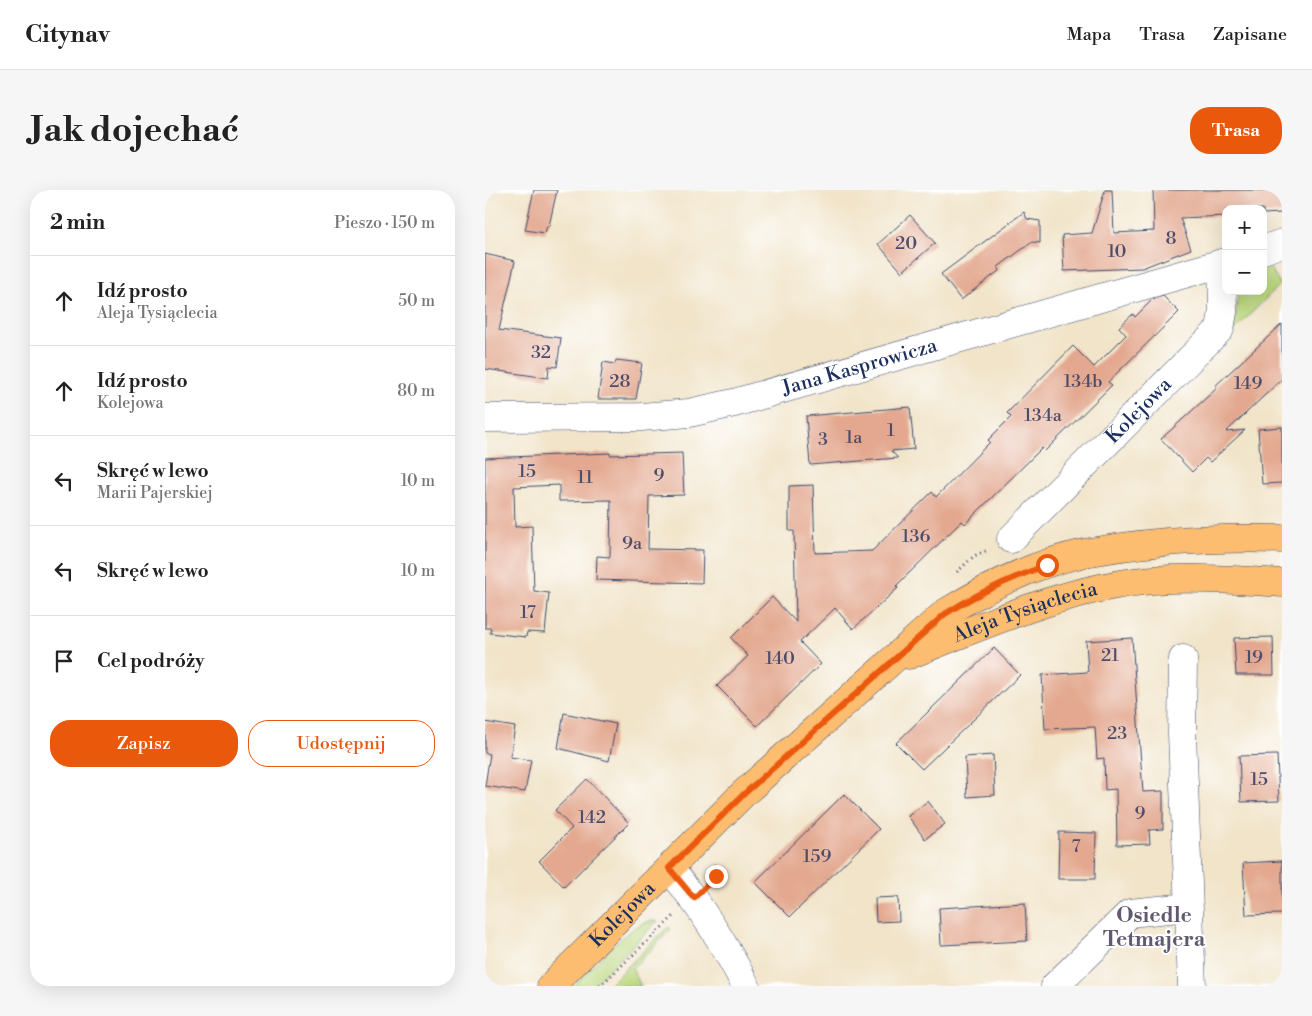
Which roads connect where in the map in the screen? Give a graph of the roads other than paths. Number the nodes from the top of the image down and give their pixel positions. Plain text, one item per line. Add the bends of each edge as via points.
1 (1282, 244) edge
2 (1267, 249) edge
3 (1222, 263) edge
4 (1223, 295) edge
5 (485, 418) edge
6 (1011, 539) dead end
7 (1282, 539) edge
8 (1282, 583) edge
9 (1183, 659) dead end
10 (894, 661) junction
11 (669, 868) junction
12 (1187, 907) junction
13 (551, 986) edge
14 (746, 986) edge
15 (1055, 986) edge
16 (1191, 986) edge

1 - 2 street
3 - 5 street, Jana Kasprowicza via 734,403 641,418
4 - 6 street, Kolejowa via 1220,329
7 - 10 main road, Aleja Tysiąclecia via 1161,543 1084,554 1047,565 971,597 945,614
8 - 10 main road, Aleja Tysiąclecia via 1199,578 1102,589 1047,602
9 - 12 street
10 - 11 main road, Kolejowa via 744,794
11 - 13 main road, Kolejowa
11 - 14 street via 694,898
12 - 15 street via 1130,913
12 - 16 street

